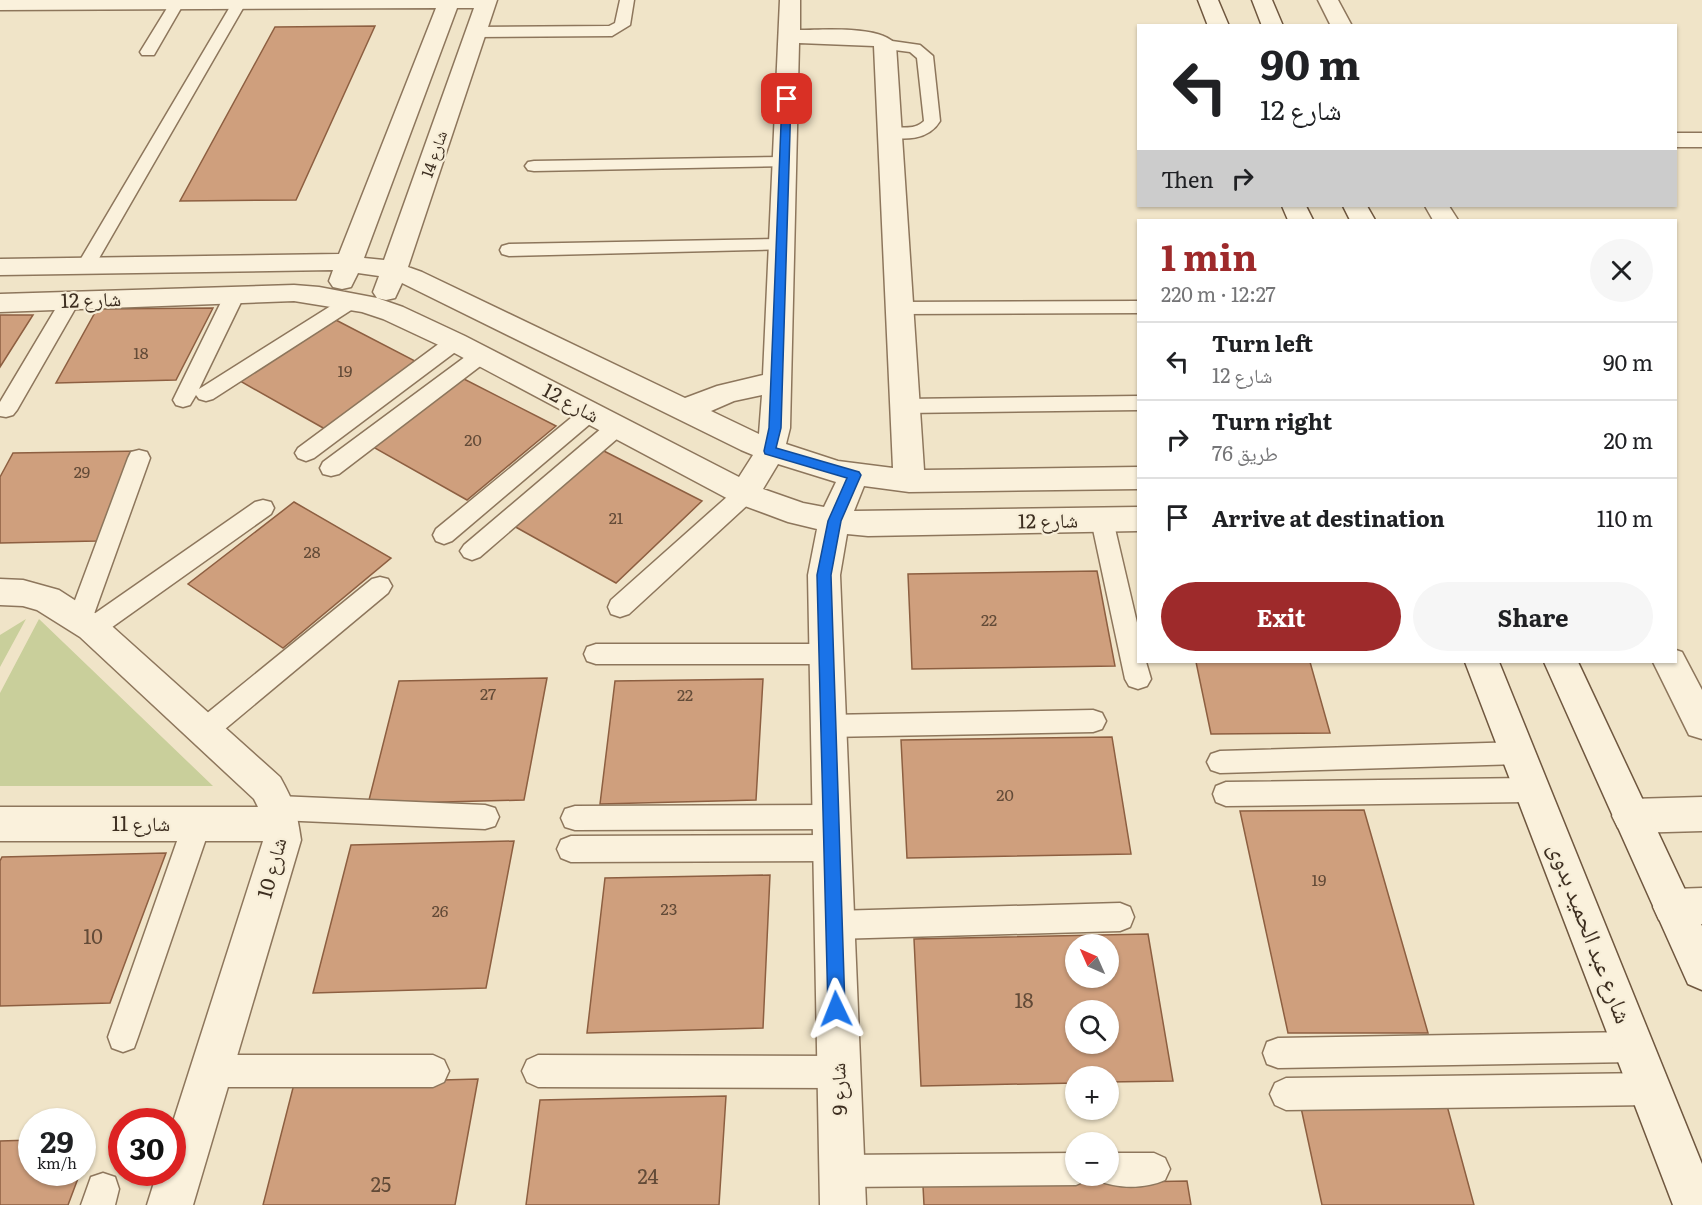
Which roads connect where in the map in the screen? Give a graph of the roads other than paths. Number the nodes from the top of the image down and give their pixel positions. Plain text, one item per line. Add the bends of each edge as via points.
1 (627, 0) edge
2 (790, 0) edge
3 (1208, 0) edge
4 (1262, 0) edge
5 (1328, 0) edge
6 (450, 1) edge
7 (486, 1) edge
8 (177, 3) junction
9 (239, 3) junction
10 (0, 4) edge
11 (1218, 24) edge
12 (1272, 24) edge
13 (1341, 24) edge
14 (475, 32) junction
15 (789, 36) junction
16 (885, 45) junction
17 (147, 52) dead end
18 (1677, 119) edge
19 (1702, 119) edge
20 (890, 132) junction
21 (1677, 140) edge
22 (1702, 140) edge
23 (785, 162) junction
24 (534, 166) dead end
25 (509, 250) dead end
26 (782, 252) junction
27 (658, 261) dead end
28 (349, 263) junction
29 (0, 267) edge
30 (85, 267) junction
31 (394, 272) junction
32 (235, 294) junction
33 (344, 299) junction
34 (69, 302) junction
35 (0, 303) edge
36 (1137, 307) edge
37 (381, 308) junction
38 (900, 308) junction
39 (455, 342) junction
40 (480, 356) junction
41 (776, 382) junction
42 (207, 394) dead end
43 (183, 400) dead end
44 (1137, 403) edge
45 (906, 406) junction
46 (6, 410) dead end
47 (684, 410) junction
48 (590, 413) junction
49 (617, 427) junction
50 (770, 451) junction
51 (306, 453) dead end
52 (139, 458) dead end
53 (332, 468) dead end
54 (854, 475) junction
55 (1137, 478) edge
56 (909, 481) junction
57 (744, 494) junction
58 (262, 508) dead end
59 (1137, 519) edge
60 (1102, 520) junction
61 (834, 521) junction
62 (444, 535) dead end
63 (472, 551) dead end
64 (380, 586) dead end
65 (0, 592) edge
66 (620, 607) dead end
67 (86, 624) junction
68 (596, 654) dead end
69 (825, 654) junction
70 (1482, 663) edge
71 (1561, 663) edge
72 (1671, 663) edge
73 (1138, 679) dead end
74 (1093, 721) dead end
75 (1702, 724) edge
76 (827, 726) junction
77 (204, 731) junction
78 (1520, 753) junction
79 (1220, 762) dead end
80 (1534, 790) junction
81 (1226, 794) dead end
82 (1702, 814) edge
83 (280, 816) junction
84 (1631, 816) junction
85 (485, 817) dead end
86 (575, 818) dead end
87 (197, 824) junction
88 (1, 826) edge
89 (831, 833) junction
90 (571, 849) dead end
91 (1688, 906) edge
92 (1120, 917) dead end
93 (834, 925) junction
94 (1702, 970) edge
95 (123, 1037) dead end
96 (1634, 1047) junction
97 (1278, 1053) dead end
98 (211, 1071) junction
99 (433, 1071) dead end
100 (538, 1071) dead end
101 (838, 1072) junction
102 (1651, 1089) junction
103 (1286, 1094) dead end
104 (1119, 1169) edge
105 (1154, 1169) dead end
106 (1065, 1170) edge
107 (842, 1188) edge
108 (170, 1205) edge
109 (1696, 1205) edge

1 - 14 lane via 622,26 615,30
2 - 15 street
3 - 11 street
4 - 12 street
5 - 13 street
6 - 7 street
6 - 9 street
6 - 28 street
7 - 14 street, شارع 14
8 - 9 street
8 - 10 street
8 - 17 lane
9 - 30 lane
14 - 31 street, شارع 14
15 - 16 street via 874,39
15 - 23 street
16 - 20 street
16 - 20 lane via 915,48 925,56 932,121 918,132
18 - 19 street
20 - 38 street
21 - 22 street
23 - 24 lane
23 - 26 street
25 - 26 lane
26 - 27 lane
26 - 41 street
28 - 30 street, شارع 12
28 - 31 street, شارع 12
28 - 33 street
29 - 30 street, شارع 12
31 - 37 street, شارع 14
31 - 47 street, شارع 12
32 - 33 street, شارع 12 via 294,293
32 - 34 street, شارع 12
32 - 43 lane
33 - 37 street, شارع 12
33 - 42 lane
34 - 35 street, شارع 12
34 - 46 lane
36 - 38 lane
37 - 39 street, شارع 12
38 - 45 street
39 - 40 street, شارع 12
39 - 51 lane
40 - 48 street, شارع 12
40 - 53 lane
41 - 47 street via 728,393
41 - 50 street
44 - 45 lane
45 - 56 street
47 - 50 street, شارع 12
48 - 49 street, شارع 12
48 - 62 lane
49 - 57 street, شارع 12
49 - 63 lane
50 - 54 street, شارع 12
50 - 57 street
52 - 67 lane
54 - 56 street, شارع 12
54 - 61 street, شارع 9
55 - 56 street, شارع 12
57 - 61 street, شارع 12 via 789,511
57 - 66 lane
58 - 67 lane
59 - 60 street, شارع 12
60 - 61 street, شارع 12 via 868,525
60 - 73 lane
61 - 69 street, شارع 9 via 824,575
64 - 77 lane
65 - 67 street, شارع 10 via 47,599
67 - 77 street, شارع 10
68 - 69 lane
69 - 76 street, شارع 9
70 - 78 street, شارع عبد الحميد بدوى
71 - 84 street
72 - 75 street
74 - 76 lane
76 - 89 street, شارع 9
77 - 83 street, شارع 10 via 267,788
78 - 79 lane
78 - 80 street, شارع عبد الحميد بدوى
80 - 81 lane
80 - 96 street, شارع عبد الحميد بدوى
82 - 84 street
83 - 85 lane
83 - 87 street, شارع 11
83 - 98 street, شارع 10 via 282,840
84 - 91 street
86 - 89 lane
87 - 88 street, شارع 11
87 - 95 lane
89 - 90 lane
89 - 93 street, شارع 9
91 - 94 street
92 - 93 lane
93 - 101 street, شارع 9
96 - 97 lane
96 - 102 street, شارع عبد الحميد بدوى
98 - 99 lane
98 - 108 street, شارع 10
100 - 101 lane
101 - 107 street, شارع 9
102 - 103 lane
102 - 109 street, شارع عبد الحميد بدوى
104 - 105 lane
106 - 107 lane

